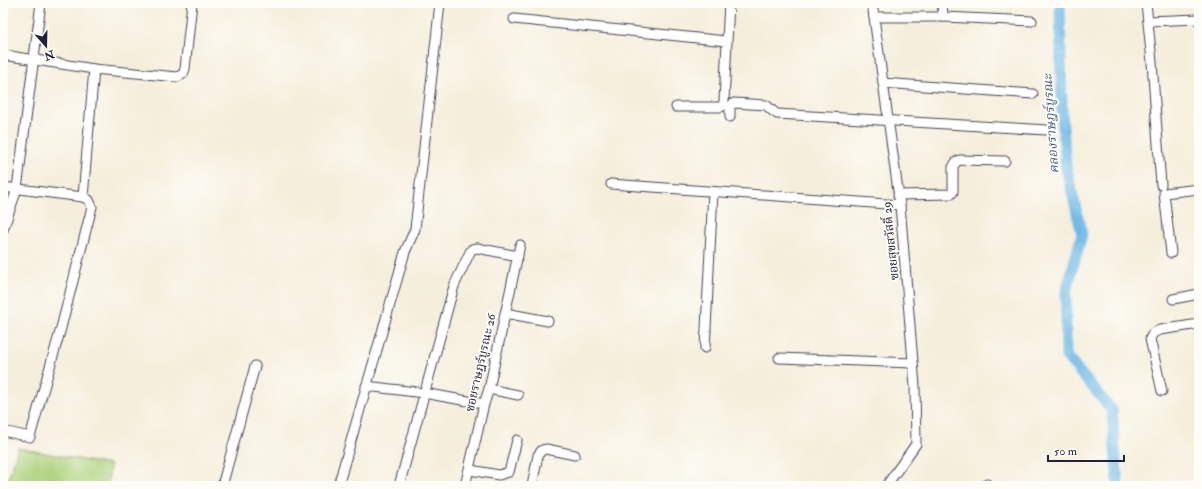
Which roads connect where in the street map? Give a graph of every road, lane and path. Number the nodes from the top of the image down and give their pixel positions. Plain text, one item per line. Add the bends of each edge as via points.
1 (41, 3) edge
2 (192, 3) edge
3 (440, 3) edge
4 (729, 3) edge
5 (872, 3) edge
6 (942, 3) edge
7 (1146, 3) edge
8 (874, 17) junction
9 (943, 17) junction
10 (514, 19) dead end
11 (1199, 19) edge
12 (1032, 21) dead end
13 (1148, 21) junction
14 (726, 41) junction
15 (3, 55) edge
16 (34, 61) junction
17 (94, 69) junction
18 (883, 84) junction
19 (1033, 94) dead end
20 (676, 107) dead end
21 (730, 118) dead end
22 (887, 120) junction
23 (1046, 130) dead end
24 (1005, 161) dead end
25 (611, 184) dead end
26 (1161, 185) dead end
27 (3, 187) edge
28 (17, 189) junction
29 (1199, 190) edge
30 (713, 192) junction
31 (898, 195) junction
32 (83, 197) junction
33 (900, 205) junction
34 (6, 211) edge
35 (3, 230) edge
36 (520, 244) dead end
37 (1171, 253) dead end
38 (518, 256) junction
39 (1199, 294) edge
40 (1172, 299) dead end
41 (505, 313) junction
42 (548, 321) dead end
43 (1199, 324) edge
44 (705, 348) dead end
45 (779, 358) dead end
46 (913, 363) junction
47 (255, 366) dead end
48 (366, 386) junction
49 (489, 389) junction
50 (1162, 391) dead end
51 (424, 393) junction
52 (518, 395) dead end
53 (484, 404) junction
54 (3, 431) edge
55 (517, 440) dead end
56 (575, 454) dead end
57 (470, 470) junction
58 (222, 486) edge
59 (338, 486) edge
60 (399, 486) edge
61 (466, 486) edge
62 (532, 486) edge
63 (886, 486) edge

1 - 16 street
2 - 17 street via 183,74 177,77
3 - 48 street via 415,229 405,252
4 - 14 street
5 - 8 street, ซอยสุขสวัสดิ์ 29
6 - 9 street
7 - 13 street
8 - 9 street
8 - 18 street, ซอยสุขสวัสดิ์ 29
9 - 12 street
10 - 14 street
11 - 13 street
13 - 26 street
14 - 20 street via 723,106
15 - 16 street
16 - 17 street
16 - 28 street
17 - 32 street
18 - 19 street
18 - 22 street, ซอยสุขสวัสดิ์ 29
21 - 22 street via 730,106 734,103 766,105 777,114
22 - 23 street
22 - 31 street, ซอยสุขสวัสดิ์ 29
24 - 31 street via 956,162 951,194
25 - 30 street
27 - 28 street
28 - 32 street
28 - 34 street
29 - 37 street via 1164,193
30 - 33 street
30 - 44 street
31 - 33 street, ซอยสุขสวัสดิ์ 29
32 - 54 street via 89,200 92,207 30,437
33 - 46 street, ซอยสุขสวัสดิ์ 29
34 - 35 street
36 - 38 street, ซอยราษฎร์บูรณะ 26
38 - 41 street, ซอยราษฎร์บูรณะ 26
38 - 51 street via 472,249 454,286
39 - 40 street
41 - 42 street
41 - 49 street, ซอยราษฎร์บูรณะ 26
43 - 50 street via 1160,330 1150,339
45 - 46 street
46 - 63 street, ซอยสุขสวัสดิ์ 29 via 916,444
47 - 58 street
48 - 51 street
48 - 59 street
49 - 52 street
49 - 53 street, ซอยราษฎร์บูรณะ 26
51 - 53 street
51 - 60 street
53 - 57 street, ซอยราษฎร์บูรณะ 26
55 - 57 street via 509,472 499,475
56 - 62 street via 542,450 538,454
57 - 61 street, ซอยราษฎร์บูรณะ 26

